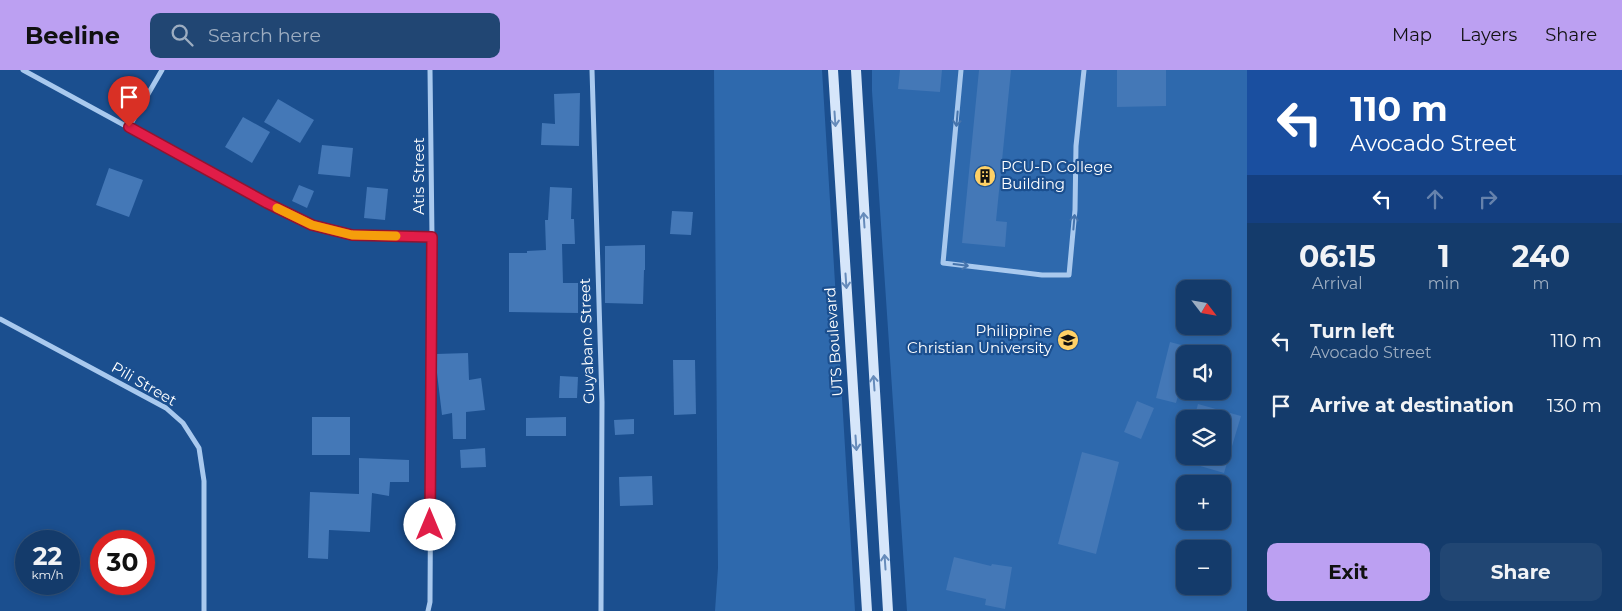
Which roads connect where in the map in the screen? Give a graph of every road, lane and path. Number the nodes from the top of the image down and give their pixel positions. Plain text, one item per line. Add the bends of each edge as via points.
1 (23, 70) edge
2 (162, 70) edge
3 (430, 70) edge
4 (592, 70) edge
5 (833, 70) edge
6 (856, 70) edge
7 (961, 70) edge
8 (1084, 70) edge
9 (129, 127) junction
10 (432, 237) junction
11 (0, 319) edge
12 (204, 611) edge
13 (428, 611) edge
14 (601, 611) edge
15 (867, 611) edge
16 (888, 611) edge

1 - 9 street
2 - 9 street
3 - 10 street, Atis Street
4 - 14 street, Guyabano Street via 602,402
5 -> 15 main road, UTS Boulevard
16 -> 6 main road
7 -> 8 street via 943,263 1042,275 1069,275
9 - 10 street via 312,225 352,235
10 - 13 street, Atis Street
11 - 12 street, Pili Street via 166,408 183,423 199,448 204,481

